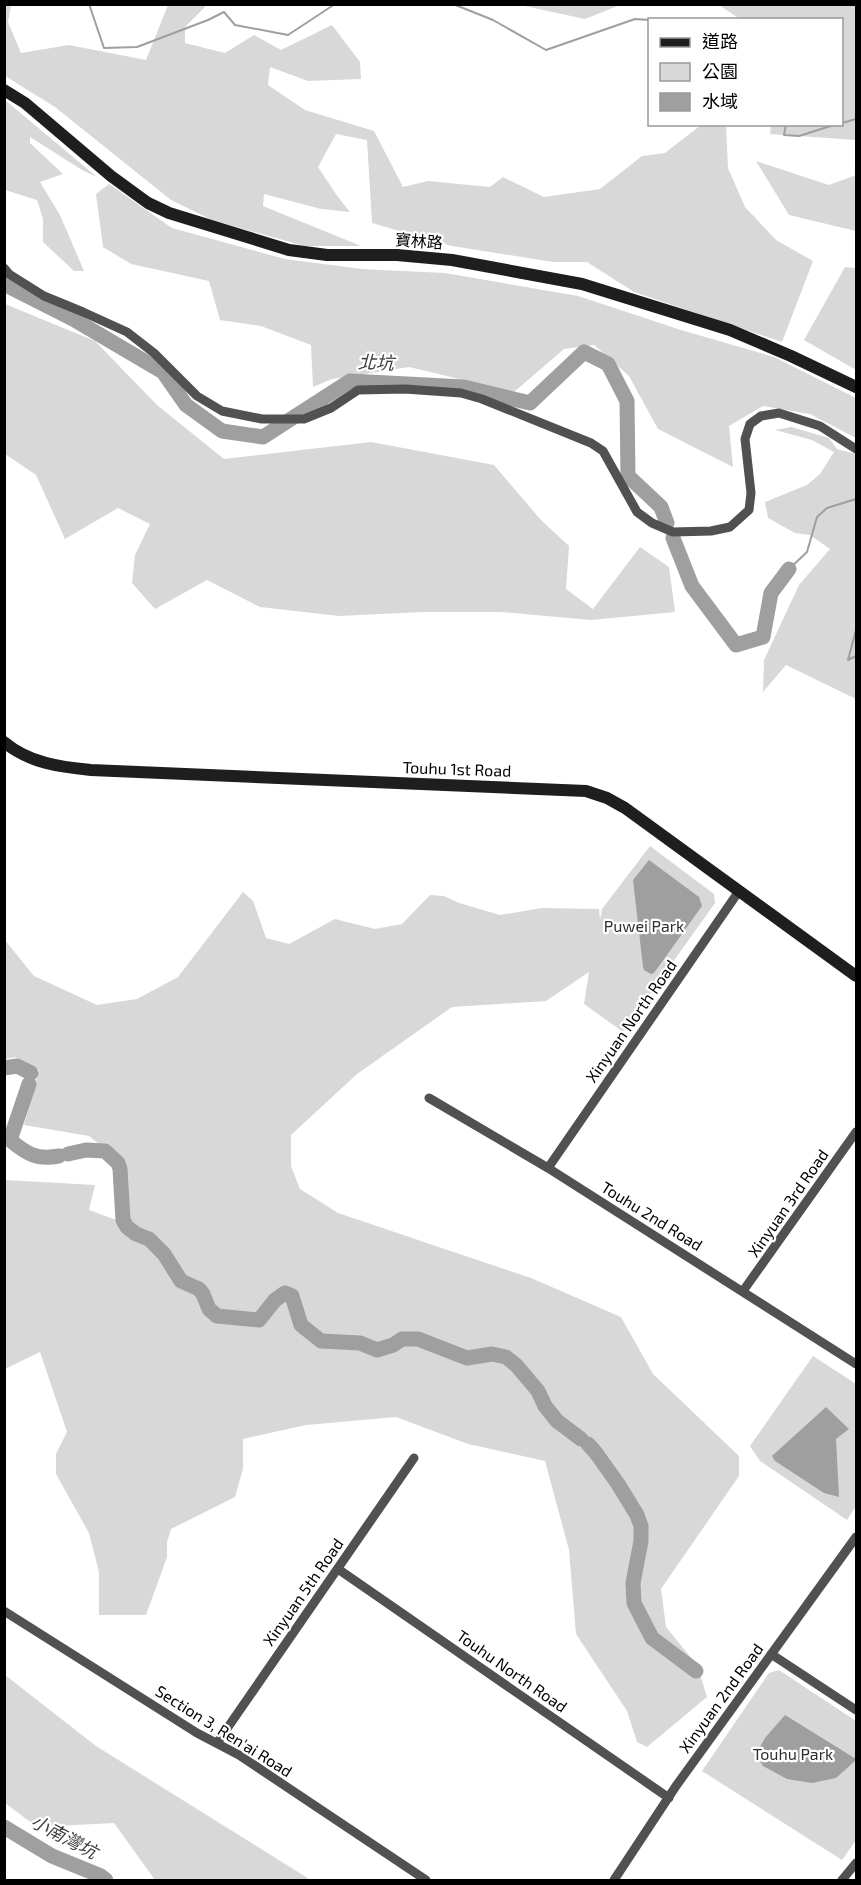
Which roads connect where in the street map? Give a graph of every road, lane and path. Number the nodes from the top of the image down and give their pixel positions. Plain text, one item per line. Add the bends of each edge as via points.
1 (4, 90) edge
2 (4, 268) edge
3 (856, 387) edge
4 (856, 449) edge
5 (4, 742) edge
6 (739, 891) junction
7 (856, 976) edge
8 (429, 1098) dead end
9 (856, 1132) edge
10 (548, 1168) junction
11 (743, 1291) junction
12 (856, 1364) edge
13 (414, 1458) dead end
14 (856, 1537) edge
15 (338, 1569) junction
16 (4, 1611) edge
17 (771, 1654) junction
18 (856, 1710) edge
19 (217, 1743) junction
20 (669, 1798) junction
21 (856, 1863) edge
22 (426, 1881) edge
23 (615, 1881) edge
24 (842, 1881) edge

1 - 3 main road, 寶林路 via 26,103 111,176 169,213 289,250 452,260 582,284 730,330
2 - 4 street via 44,296 128,332 197,396 222,411 262,419 304,419 331,408 358,390 461,393 482,399 603,451 637,512 673,532 730,527 749,510 746,439 750,424 761,416 779,413 820,426
5 - 6 main road, Touhu 1st Road via 14,751 63,768 586,791 625,808
6 - 7 main road, Touhu 1st Road
6 - 10 street, Xinyuan North Road
8 - 10 street, Touhu 2nd Road
9 - 11 street, Xinyuan 3rd Road
10 - 11 street, Touhu 2nd Road
11 - 12 street, Touhu 2nd Road
13 - 15 street, Xinyuan 5th Road
14 - 17 street, Xinyuan 2nd Road
15 - 19 street, Xinyuan 5th Road
15 - 20 street, Touhu North Road
16 - 19 street, Section 3, Ren'ai Road
17 - 18 street
17 - 20 street, Xinyuan 2nd Road
19 - 22 street, Section 3, Ren'ai Road
20 - 23 street, Xinyuan 2nd Road
21 - 24 street

